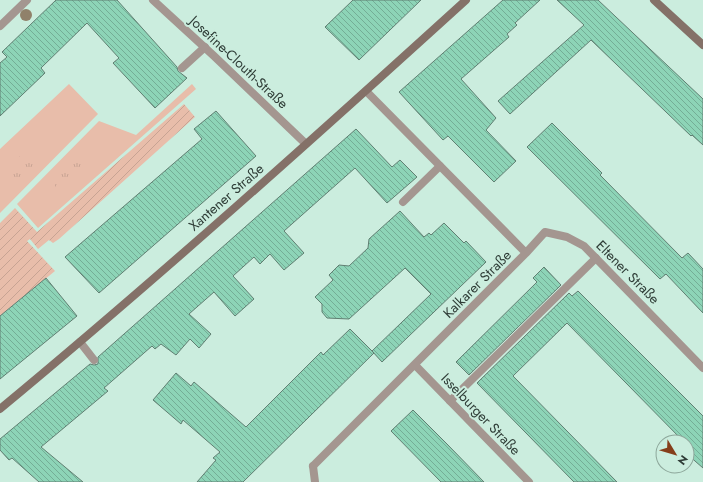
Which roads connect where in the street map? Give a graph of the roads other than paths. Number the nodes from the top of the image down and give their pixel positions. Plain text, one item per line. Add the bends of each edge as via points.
1 (27, 0) edge
2 (153, 0) edge
3 (466, 0) edge
4 (654, 0) edge
5 (0, 26) edge
6 (703, 44) edge
7 (205, 47) junction
8 (182, 68) dead end
9 (366, 91) junction
10 (306, 144) junction
11 (440, 166) junction
12 (403, 202) dead end
13 (526, 253) junction
14 (596, 258) junction
15 (80, 342) junction
16 (94, 360) dead end
17 (415, 365) junction
18 (703, 368) edge
19 (450, 401) junction
20 (0, 409) edge
21 (315, 482) edge
22 (529, 482) edge

1 - 5 street
2 - 7 street, Josefine-Clouth-Straße
3 - 9 street, Xantener Straße
4 - 6 street
7 - 8 street
7 - 10 street, Josefine-Clouth-Straße
9 - 10 street, Xantener Straße
9 - 11 street, Kalkarer Straße
10 - 15 street, Xantener Straße
11 - 12 street
11 - 13 street, Kalkarer Straße
13 - 14 street, Eltener Straße via 545,232 567,237 584,246
13 - 17 street, Kalkarer Straße
14 - 18 street, Eltener Straße
14 - 19 street
15 - 16 street
15 - 20 street, Xantener Straße
17 - 19 street, Isselburger Straße
17 - 21 street, Kalkarer Straße via 313,466
19 - 22 street, Isselburger Straße

